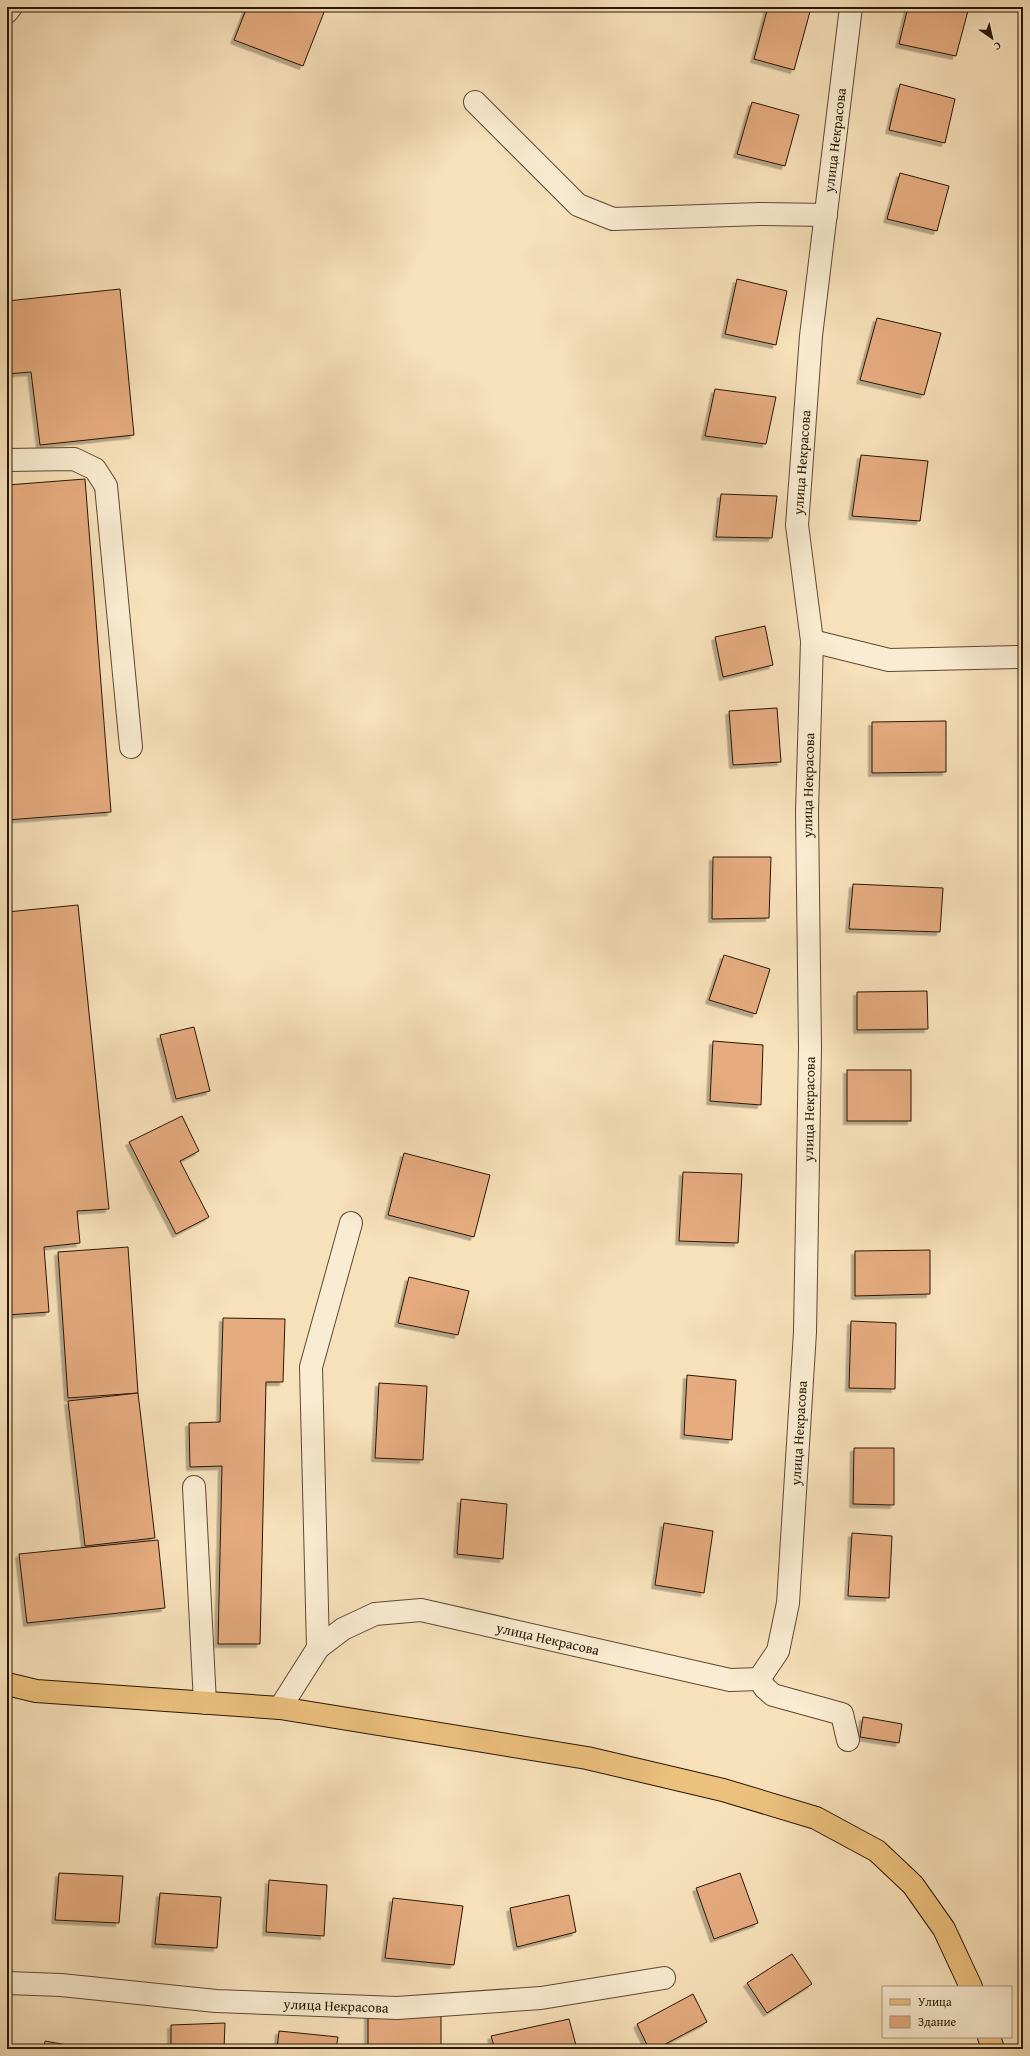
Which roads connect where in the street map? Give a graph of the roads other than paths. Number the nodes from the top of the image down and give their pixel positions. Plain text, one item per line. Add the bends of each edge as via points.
1 (11, 7) edge
2 (851, 7) edge
3 (7, 12) edge
4 (475, 102) dead end
5 (826, 215) junction
6 (7, 460) edge
7 (812, 641) junction
8 (1023, 657) edge
9 (130, 747) dead end
10 (350, 1223) dead end
11 (194, 1487) dead end
12 (318, 1648) junction
13 (759, 1679) junction
14 (7, 1684) edge
15 (205, 1703) junction
16 (280, 1708) junction
17 (848, 1740) dead end
18 (664, 1978) dead end
19 (7, 1983) edge
20 (971, 1986) edge
21 (989, 2038) edge
22 (993, 2049) edge

1 - 3 street
2 - 5 street, улица Некрасова
4 - 5 street via 578,206 612,219 760,214
5 - 7 street, улица Некрасова via 811,336 797,525
6 - 9 street via 74,459 95,469 106,486
7 - 8 street via 889,660
7 - 13 street, улица Некрасова via 807,812 810,1047 805,1332 788,1602 778,1651
10 - 12 street via 311,1367
11 - 15 street
12 - 13 street, улица Некрасова via 343,1629 375,1614 420,1610 730,1680
12 - 16 street, улица Некрасова
13 - 17 street via 773,1695 842,1714
14 - 15 main road via 36,1690
15 - 16 main road
16 - 20 main road via 588,1758 723,1790 816,1818 877,1851 913,1885 944,1929
18 - 19 street, улица Некрасова via 541,1998 397,2008 216,2001 61,1985
21 - 22 main road

